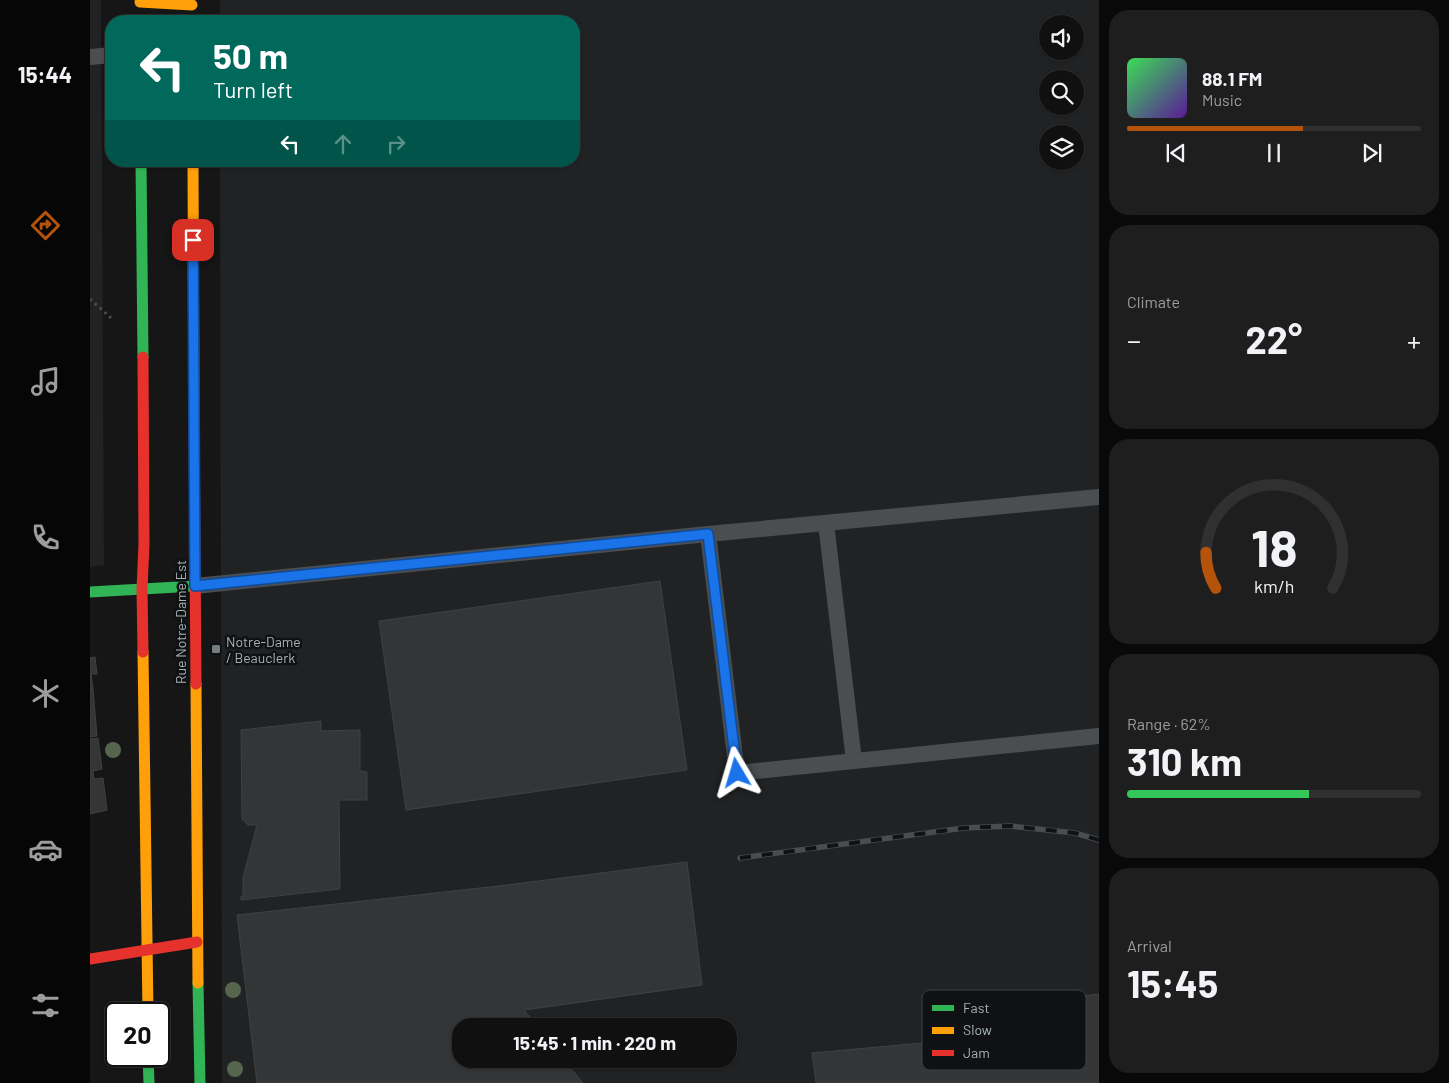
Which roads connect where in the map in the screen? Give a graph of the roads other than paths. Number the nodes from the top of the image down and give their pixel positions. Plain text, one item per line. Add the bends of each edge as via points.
1 (140, 5) edge
2 (192, 6) edge
3 (105, 56) edge
4 (90, 58) edge
5 (141, 167) edge
6 (193, 167) edge
7 (1099, 498) edge
8 (826, 523) junction
9 (708, 534) junction
10 (195, 586) junction
11 (142, 589) junction
12 (90, 592) edge
13 (1099, 736) edge
14 (854, 761) junction
15 (197, 942) junction
16 (147, 949) junction
17 (90, 959) edge
18 (148, 1002) edge
19 (148, 1067) edge
20 (149, 1083) edge
21 (200, 1083) edge

1 - 2 main road
3 - 4 lane
5 - 11 main road
6 - 10 main road, Rue Notre-Dame Est
7 - 8 lane
8 - 9 lane
8 - 14 lane
9 - 10 lane
9 - 14 lane via 737,773
10 - 11 main road
10 - 15 main road, Rue Notre-Dame Est
11 - 12 main road
11 - 16 main road
13 - 14 lane
15 - 16 main road
15 - 21 main road, Rue Notre-Dame Est
16 - 17 main road
16 - 18 main road
19 - 20 main road

